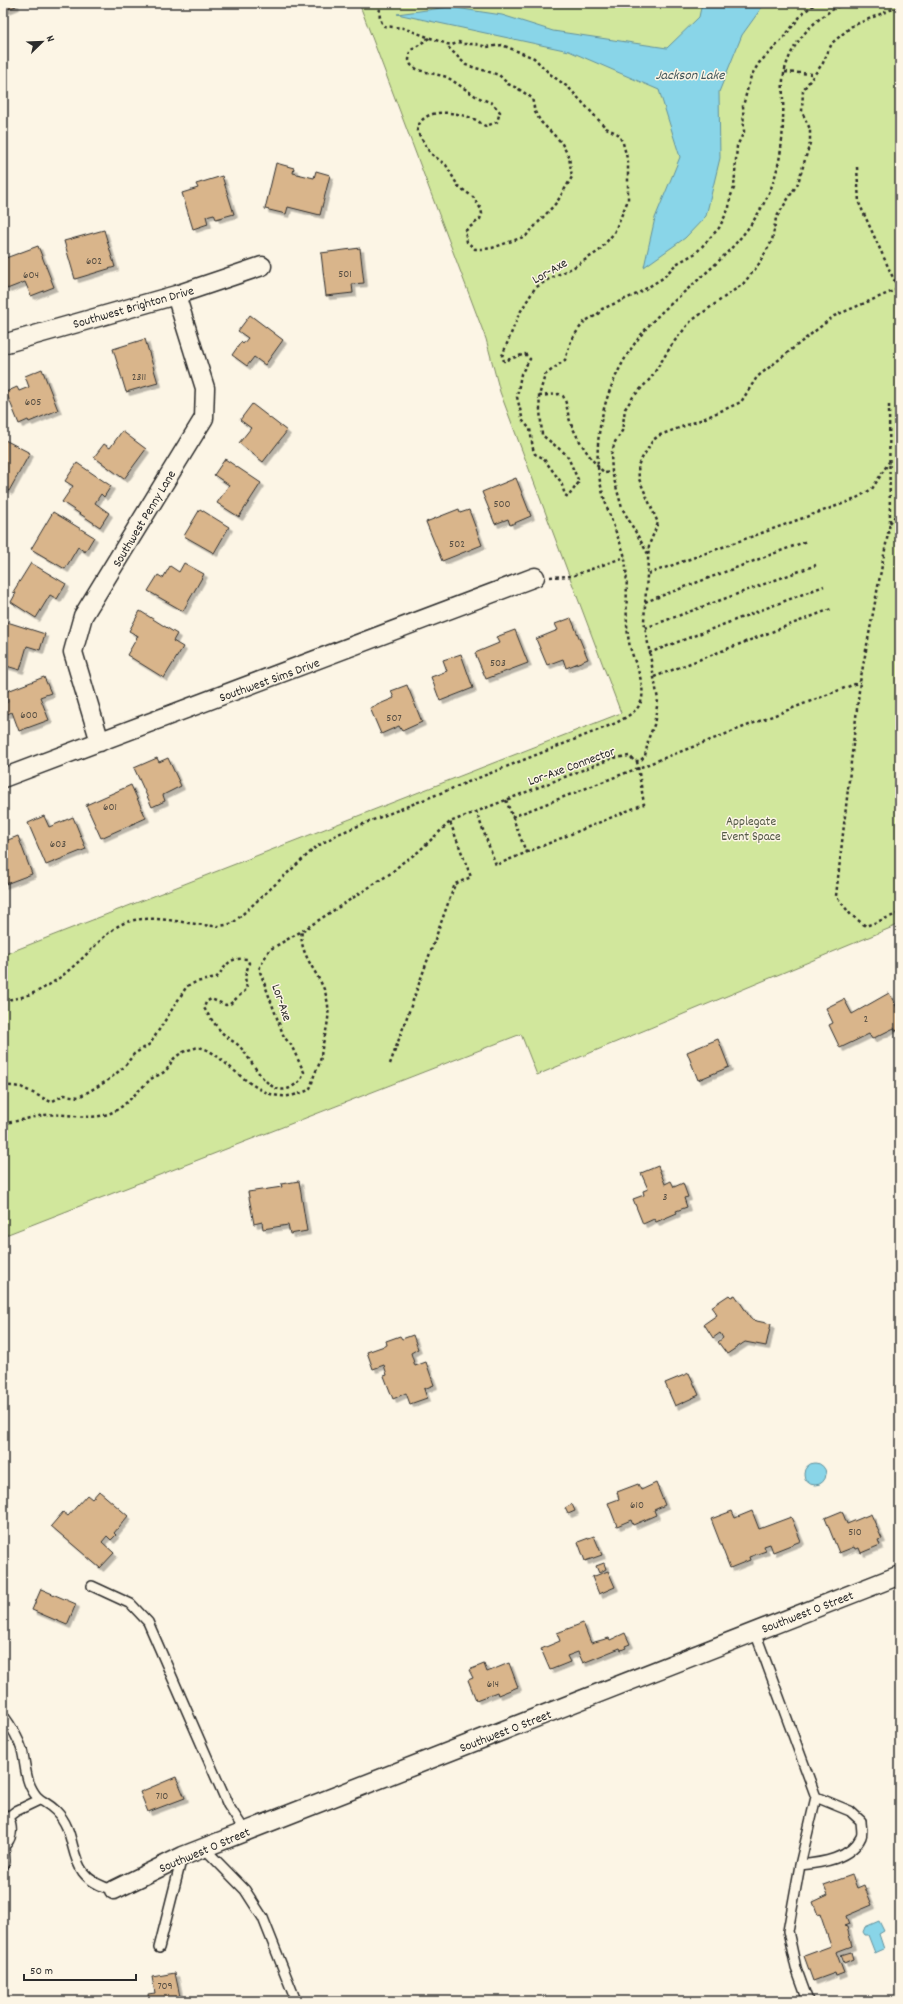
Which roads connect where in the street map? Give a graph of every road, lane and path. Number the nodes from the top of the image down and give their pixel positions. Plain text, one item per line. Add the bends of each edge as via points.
1 (382, 3) edge
2 (626, 3) edge
3 (654, 3) edge
4 (816, 3) edge
5 (900, 8) edge
6 (430, 37) junction
7 (448, 44) junction
8 (785, 72) dead end
9 (813, 74) junction
10 (857, 167) dead end
11 (262, 266) dead end
12 (898, 289) junction
13 (900, 293) edge
14 (176, 295) junction
15 (3, 344) edge
16 (539, 396) junction
17 (889, 405) dead end
18 (889, 462) junction
19 (612, 472) junction
20 (900, 509) edge
21 (890, 523) junction
22 (807, 541) dead end
23 (648, 554) junction
24 (625, 557) dead end
25 (816, 564) dead end
26 (648, 574) junction
27 (535, 577) joint
28 (824, 586) dead end
29 (645, 602) junction
30 (831, 609) dead end
31 (645, 628) junction
32 (649, 653) junction
33 (654, 677) junction
34 (860, 682) junction
35 (100, 742) junction
36 (637, 761) junction
37 (638, 768) junction
38 (3, 778) edge
39 (896, 791) dead end
40 (900, 793) edge
41 (506, 800) junction
42 (476, 811) junction
43 (512, 817) junction
44 (450, 822) junction
45 (526, 852) junction
46 (900, 913) edge
47 (302, 931) junction
48 (390, 1064) dead end
49 (3, 1085) edge
50 (3, 1123) edge
51 (900, 1575) edge
52 (92, 1586) dead end
53 (755, 1632) junction
54 (3, 1715) edge
55 (816, 1797) junction
56 (39, 1800) junction
57 (6, 1816) edge
58 (245, 1831) junction
59 (4, 1846) edge
60 (204, 1848) junction
61 (183, 1856) junction
62 (3, 1865) edge
63 (800, 1865) junction
64 (114, 1890) joint
65 (159, 1948) dead end
66 (296, 2001) edge
67 (808, 2001) edge

1 - 6 path, Lor-Axe via 379,9 384,26 403,28
2 - 3 path
4 - 16 path, Lor-Axe via 759,63 751,76 744,106 744,132 737,146 734,188 729,208 719,228 696,253 676,264 663,278 637,294 602,309 585,322 571,341 565,360 545,375
5 - 9 path via 866,19 841,34 832,43 823,63
6 - 7 path, Lor-Axe
6 - 7 path via 410,51 411,65 424,73 447,77 477,97 492,103 500,112 498,122 486,126 476,120 437,112 420,122 417,131 430,153 446,165 458,186 473,197 480,209 480,219 465,231 467,242 475,249 492,248 526,236 551,209 572,177 571,160 561,142 541,122 535,112 532,98 508,84 499,75 466,65
7 - 16 path, Lor-Axe via 459,42 487,47 502,45 534,58 569,88 606,128 618,134 628,162 628,200 614,233 599,251 535,288 519,314 502,356 504,361 525,354 530,359 521,374 517,397 523,421 530,428 532,450 543,458 562,482 565,495 568,496 579,482 568,455 542,435
8 - 9 path
9 - 19 path via 803,90 801,101 802,112 810,129 807,158 798,183 776,218 772,241 757,268 743,284 691,321 662,357 651,378 632,397 625,409 622,431 611,455
10 - 12 path via 859,203
11 - 14 street, Southwest Brighton Drive
12 - 13 path
12 - 23 path via 834,316 757,377 741,402 652,440 638,465 639,479 658,523
14 - 15 street, Southwest Brighton Drive
14 - 35 street, Southwest Penny Lane via 205,388 204,418 83,616 73,652
16 - 19 path via 563,396 569,419 588,455 605,473
17 - 18 path
18 - 21 path
18 - 26 path via 872,490 853,500
19 - 23 path via 622,508
20 - 21 path
21 - 34 path
22 - 29 path
23 - 26 path
24 - 27 path via 572,576
25 - 31 path
26 - 29 path
27 - 35 street, Southwest Sims Drive
28 - 32 path
29 - 31 path
30 - 33 path
31 - 32 path
32 - 33 path
33 - 36 path via 658,700 657,714 645,756
34 - 37 path
34 - 46 path via 836,896 850,914 866,926
35 - 38 street, Southwest Sims Drive
36 - 37 path
36 - 41 path, Lor-Axe Connector via 630,756 612,758
37 - 43 path
37 - 45 path via 644,804
39 - 40 path
41 - 42 path, Lor-Axe Connector
41 - 43 path
42 - 44 path, Lor-Axe Connector
42 - 45 path via 496,865
43 - 45 path
44 - 47 path, Lor-Axe Connector via 391,873
44 - 48 path via 471,877 455,884
47 - 49 path, Lor-Axe via 269,950 259,969 284,1037 291,1045 304,1072 300,1081 289,1089 279,1089 268,1083 238,1044 229,1039 211,1020 204,1008 206,1002 211,999 230,1004 247,989 245,977 249,963 247,959 237,958 222,968 216,978 187,986 150,1044 134,1054 124,1067 107,1081 79,1097 64,1095 51,1102 21,1087
47 - 50 path via 304,949 325,992 330,1020 323,1041 322,1061 313,1086 308,1091 290,1096 272,1095 246,1082 236,1070 206,1049 197,1047 177,1056 165,1071 150,1080 121,1107 103,1115 87,1118 44,1115
51 - 53 street, Southwest O Street
52 - 58 lane via 131,1604 148,1622 228,1805
53 - 55 lane
53 - 58 street, Southwest O Street
54 - 56 lane via 14,1731 22,1751 28,1782
55 - 63 lane
55 - 63 lane via 850,1811 861,1821 862,1836 853,1848 832,1859 822,1863
56 - 57 lane
56 - 64 lane via 56,1810 64,1824 81,1871 92,1881
57 - 59 lane via 12,1827 10,1838
58 - 60 street, Southwest O Street
59 - 62 lane
60 - 61 street, Southwest O Street
60 - 66 lane via 244,1890 263,1918
61 - 64 street, Southwest O Street
61 - 65 lane
63 - 67 lane via 788,1931 796,1968

